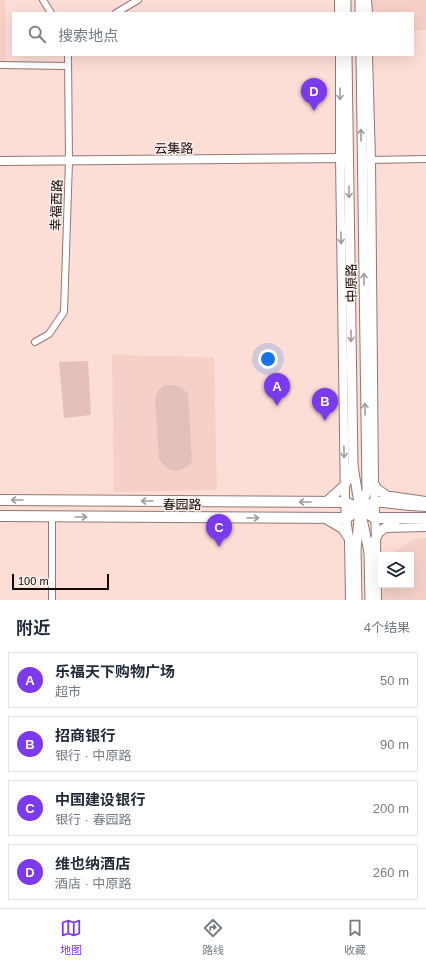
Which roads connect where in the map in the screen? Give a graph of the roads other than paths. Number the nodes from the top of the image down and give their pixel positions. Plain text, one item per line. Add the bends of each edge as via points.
1 (43, 0) edge
2 (138, 0) edge
3 (339, 0) edge
4 (346, 0) edge
5 (360, 0) edge
6 (367, 0) edge
7 (50, 12) edge
8 (118, 12) edge
9 (339, 12) edge
10 (346, 12) edge
11 (360, 12) edge
12 (368, 12) edge
13 (68, 56) edge
14 (340, 56) edge
15 (347, 56) edge
16 (360, 56) edge
17 (368, 56) edge
18 (0, 65) edge
19 (68, 66) junction
20 (344, 158) junction
21 (366, 160) junction
22 (426, 160) edge
23 (0, 161) edge
24 (69, 161) junction
25 (35, 342) dead end
26 (353, 466) junction
27 (366, 470) junction
28 (374, 483) junction
29 (345, 485) junction
30 (387, 496) junction
31 (0, 500) edge
32 (426, 501) edge
33 (326, 502) junction
34 (345, 502) junction
35 (375, 502) junction
36 (410, 505) junction
37 (426, 506) edge
38 (360, 509) junction
39 (0, 516) edge
40 (52, 517) junction
41 (326, 518) junction
42 (346, 518) junction
43 (375, 518) junction
44 (399, 518) junction
45 (426, 518) edge
46 (426, 527) edge
47 (386, 528) junction
48 (349, 538) junction
49 (376, 538) junction
50 (356, 549) junction
51 (369, 552) junction
52 (52, 600) edge
53 (350, 600) edge
54 (357, 600) edge
55 (370, 600) edge
56 (377, 600) edge

1 - 7 street
2 - 8 street
3 - 9 street
4 - 10 main road
5 - 11 main road
6 - 12 street
13 - 19 street, 幸福西路
14 -> 20 street
15 - 20 main road, 中原路
21 -> 16 main road, 中原路
17 - 21 street
18 - 19 street
19 - 24 street, 幸福西路
20 - 24 street, 云集路
20 -> 26 main road, 中原路
20 -> 29 street
21 - 22 street
27 -> 21 main road, 中原路
21 - 28 street
23 - 24 street, 云集路
24 - 25 street, 幸福西路 via 64,312 49,334
26 - 29 main road
26 - 38 main road, 中原路
27 - 28 main road
27 - 38 main road, 中原路 via 367,491
28 - 30 main road via 377,489
28 - 35 street
29 - 33 main road
29 - 34 street
30 - 32 street
30 - 36 main road
33 -> 31 main road, 春园路
33 - 34 main road, 春园路
34 - 38 main road, 春园路
34 - 42 street
35 - 36 main road
35 - 38 main road
35 - 43 street
36 - 37 main road
38 - 42 main road
38 - 43 main road, 春园路
38 - 50 main road, 中原路
38 - 51 main road, 中原路
39 - 40 main road, 春园路
40 -> 41 main road, 春园路
40 - 52 street
41 - 42 main road, 春园路
41 - 48 main road via 343,529
42 - 48 street
43 - 44 main road
43 - 49 street
44 - 45 main road
44 - 47 main road
46 - 47 street
47 - 49 main road
48 - 50 main road
48 - 53 street
49 - 51 main road
49 - 56 street
50 - 54 main road, 中原路
51 - 55 main road, 中原路

